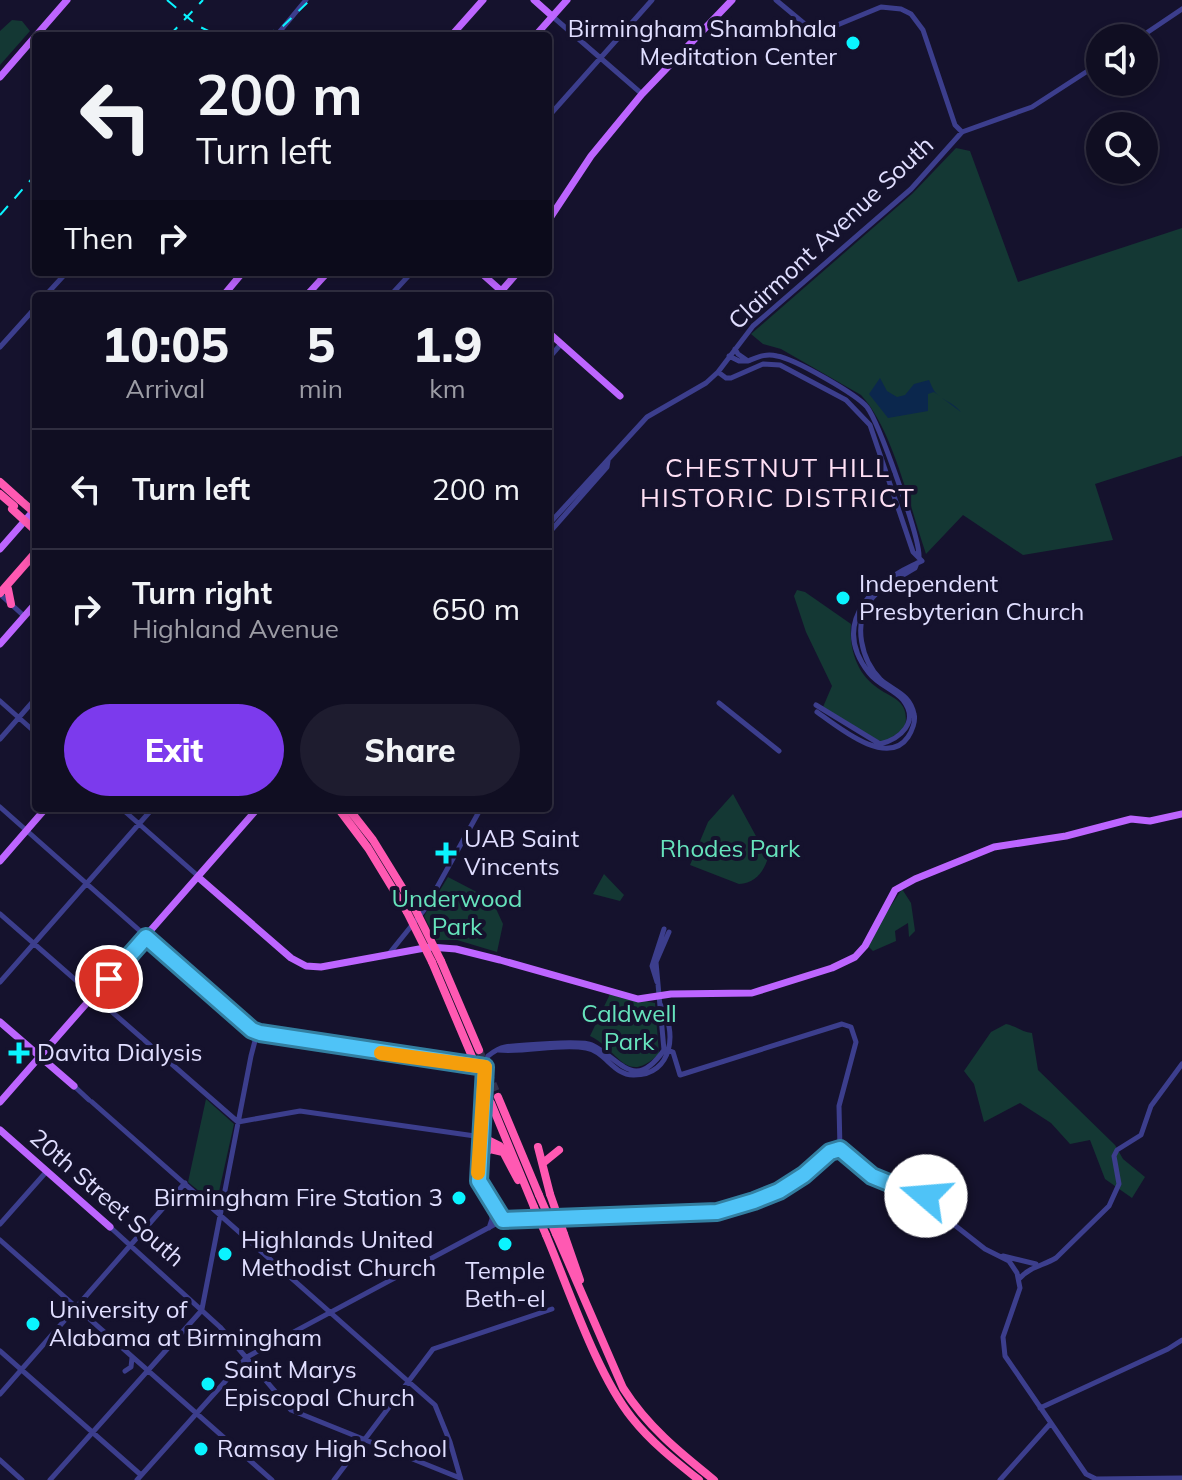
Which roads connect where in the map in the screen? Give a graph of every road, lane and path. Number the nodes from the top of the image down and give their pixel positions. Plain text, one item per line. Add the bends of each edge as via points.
1 (67, 0) edge
2 (306, 0) edge
3 (483, 0) edge
4 (534, 0) edge
5 (567, 0) edge
6 (652, 0) edge
7 (732, 0) edge
8 (776, 0) edge
9 (1182, 9) edge
10 (552, 16) junction
11 (1158, 25) edge
12 (39, 32) edge
13 (279, 32) edge
14 (455, 32) edge
15 (538, 32) edge
16 (32, 40) edge
17 (600, 59) junction
18 (1086, 72) edge
19 (0, 77) edge
20 (642, 94) junction
21 (552, 113) edge
22 (962, 132) junction
23 (552, 215) edge
24 (63, 276) edge
25 (240, 276) edge
26 (324, 276) edge
27 (408, 276) edge
28 (484, 276) edge
29 (515, 276) edge
30 (49, 292) edge
31 (226, 292) edge
32 (310, 292) edge
33 (394, 292) edge
34 (499, 292) edge
35 (503, 292) edge
36 (32, 311) edge
37 (552, 336) edge
38 (561, 344) junction
39 (0, 347) edge
40 (735, 349) junction
41 (552, 354) edge
42 (729, 356) junction
43 (748, 361) junction
44 (718, 372) junction
45 (620, 396) dead end
46 (609, 461) junction
47 (0, 482) edge
48 (0, 496) edge
49 (15, 505) junction
50 (32, 511) edge
51 (32, 516) edge
52 (552, 520) edge
53 (32, 524) edge
54 (552, 529) edge
55 (0, 549) edge
56 (32, 559) edge
57 (918, 560) junction
58 (3, 591) edge
59 (11, 604) joint
60 (32, 607) edge
61 (24, 616) junction
62 (0, 644) edge
63 (0, 701) edge
64 (32, 703) edge
65 (719, 703) dead end
66 (816, 709) dead end
67 (19, 718) junction
68 (32, 729) edge
69 (0, 739) edge
70 (779, 751) dead end
71 (0, 807) edge
72 (43, 812) edge
73 (126, 812) edge
74 (150, 812) edge
75 (255, 812) edge
76 (341, 812) edge
77 (351, 812) edge
78 (479, 812) edge
79 (1182, 814) edge
80 (139, 824) junction
81 (26, 831) junction
82 (0, 861) edge
83 (198, 877) junction
84 (86, 884) junction
85 (410, 909) junction
86 (0, 914) edge
87 (666, 930) dead end
88 (146, 937) junction
89 (34, 944) junction
90 (387, 957) junction
91 (437, 961) junction
92 (0, 982) edge
93 (94, 996) junction
94 (660, 1000) junction
95 (0, 1022) edge
96 (260, 1033) junction
97 (666, 1049) junction
98 (479, 1050) tunnel mouth
99 (40, 1056) junction
100 (473, 1059) tunnel mouth
101 (1182, 1064) edge
102 (485, 1067) junction
103 (74, 1086) joint
104 (495, 1100) tunnel mouth
105 (0, 1102) edge
106 (238, 1122) junction
107 (0, 1130) edge
108 (482, 1137) junction
109 (538, 1147) dead end
110 (840, 1149) junction
111 (559, 1150) dead end
112 (504, 1153) junction
113 (479, 1159) junction
114 (543, 1163) junction
115 (47, 1171) junction
116 (185, 1183) junction
117 (906, 1190) junction
118 (532, 1195) junction
119 (924, 1201) junction
120 (491, 1202) junction
121 (219, 1214) junction
122 (503, 1220) junction
123 (0, 1224) edge
124 (110, 1227) joint
125 (489, 1228) junction
126 (555, 1234) junction
127 (0, 1240) edge
128 (131, 1246) junction
129 (994, 1254) junction
130 (1040, 1264) junction
131 (1019, 1279) junction
132 (76, 1307) junction
133 (552, 1309) dead end
134 (202, 1310) junction
135 (331, 1312) junction
136 (1182, 1340) edge
137 (0, 1351) edge
138 (132, 1357) junction
139 (247, 1357) junction
140 (21, 1369) junction
141 (125, 1371) dead end
142 (148, 1371) junction
143 (407, 1380) junction
144 (0, 1394) edge
145 (1040, 1408) junction
146 (196, 1413) junction
147 (1050, 1424) junction
148 (93, 1433) junction
149 (364, 1439) junction
150 (0, 1460) edge
151 (139, 1478) edge
152 (1182, 1478) edge
153 (460, 1479) edge
154 (22, 1480) edge
155 (50, 1480) edge
156 (272, 1480) edge
157 (334, 1480) edge
158 (699, 1480) edge
159 (714, 1480) edge
160 (1000, 1480) edge

1 - 12 main road
2 - 13 street
3 - 14 main road
4 - 10 main road
5 - 10 main road
6 - 17 street
7 - 20 main road
8 - 22 street via 812,30 881,7 901,9 918,21
9 - 11 street
10 - 15 main road
10 - 17 street
16 - 19 main road
17 - 20 street
17 - 21 street
18 - 22 street, Clairmont Avenue South via 1032,107
20 - 23 main road
22 - 40 street, Clairmont Avenue South via 911,189 753,326
24 - 30 street
25 - 31 main road
26 - 32 main road
27 - 33 street
28 - 34 main road
29 - 35 main road
36 - 39 street
37 - 38 main road
38 - 41 street
38 - 45 main road
40 - 42 street, Clairmont Avenue South
40 - 43 street
42 - 43 street
42 - 44 street, Clairmont Avenue South
43 - 57 street via 779,356 865,404 880,430
44 - 46 street, Clairmont Avenue South via 647,417
44 - 57 street via 731,378 763,364 780,365 856,408 870,425
46 - 52 street, Clairmont Avenue South
46 - 54 street, Clairmont Avenue South
47 - 49 highway
48 - 49 highway
49 - 50 highway, bridge
49 - 53 highway, bridge
51 - 55 main road
56 - 58 highway
57 - 66 street via 915,568 871,599 860,626 872,669 904,694 914,711 908,736 895,747 879,749
58 - 59 highway
59 - 61 street
60 - 61 main road
61 - 62 main road
63 - 67 street
64 - 67 street
65 - 70 street
67 - 68 street
67 - 69 street
71 - 81 street
72 - 81 main road
73 - 80 street
74 - 80 street
75 - 83 main road
76 - 85 highway
77 - 85 highway via 373,840
78 - 90 street via 424,910
79 - 94 main road via 994,847 895,890 865,946 843,964 752,993
80 - 83 street
80 - 84 street
81 - 82 main road
81 - 84 street
83 - 88 main road
83 - 90 main road via 306,966
84 - 88 street
84 - 89 street
85 - 91 highway, bridge
86 - 89 street
87 - 94 street via 656,962
88 - 93 main road
88 - 96 street
89 - 92 street
89 - 93 street
90 - 94 main road via 430,947 456,949 638,999
91 - 98 highway
91 - 100 highway
93 - 99 main road
93 - 106 street
94 - 97 street via 669,1033
95 - 99 main road
96 - 102 street
96 - 106 street
97 - 102 street via 659,1069 630,1076 587,1048 497,1050
97 - 110 street via 673,1052 680,1075 842,1024 851,1027 856,1036 839,1106
99 - 103 main road
99 - 105 main road
101 - 130 street via 1151,1106 1141,1135 1117,1150 1119,1184 1109,1206 1056,1258
102 - 108 street
103 - 116 street
104 - 118 highway
106 - 108 street via 300,1111
106 - 121 street
107 - 115 main road, 20th Street South
108 - 112 highway
108 - 113 street
109 - 114 highway
110 - 117 street via 872,1176
110 - 122 street via 779,1191 717,1212
111 - 114 highway
112 - 113 highway via 490,1149
112 - 118 highway
113 - 120 street via 479,1181
114 - 126 highway, bridge
115 - 123 street
115 - 124 main road, 20th Street South
116 - 121 street
116 - 128 street
117 - 119 street via 905,1200 911,1205
117 - 119 street via 915,1184 922,1187
118 - 126 highway, bridge
118 - 126 highway, bridge via 534,1207
119 - 129 street
120 - 122 street
120 - 125 street
121 - 134 street
121 - 135 street
122 - 125 street
124 - 128 street, 20th Street South
125 - 135 street
126 - 158 highway via 616,1394 651,1439
126 - 159 highway via 616,1376 636,1409
127 - 132 street
128 - 132 street
128 - 134 street, 20th Street South
129 - 130 street
129 - 131 street via 1009,1261
130 - 131 street
131 - 145 street via 1004,1351
132 - 138 street
132 - 140 street
133 - 143 street via 436,1347
134 - 139 street, 20th Street South
134 - 142 street
135 - 139 street
135 - 143 street
136 - 145 street
137 - 140 street
138 - 141 street
138 - 142 street
139 - 146 street
139 - 149 street, 20th Street South via 291,1410
140 - 144 street
140 - 148 street
142 - 146 street
142 - 148 street
143 - 149 street
143 - 153 street via 435,1405
145 - 147 street
146 - 151 street
146 - 156 street
147 - 152 street via 1089,1477
147 - 160 street
148 - 151 street
148 - 155 street
149 - 153 street, 20th Street South
149 - 157 street
150 - 154 street

